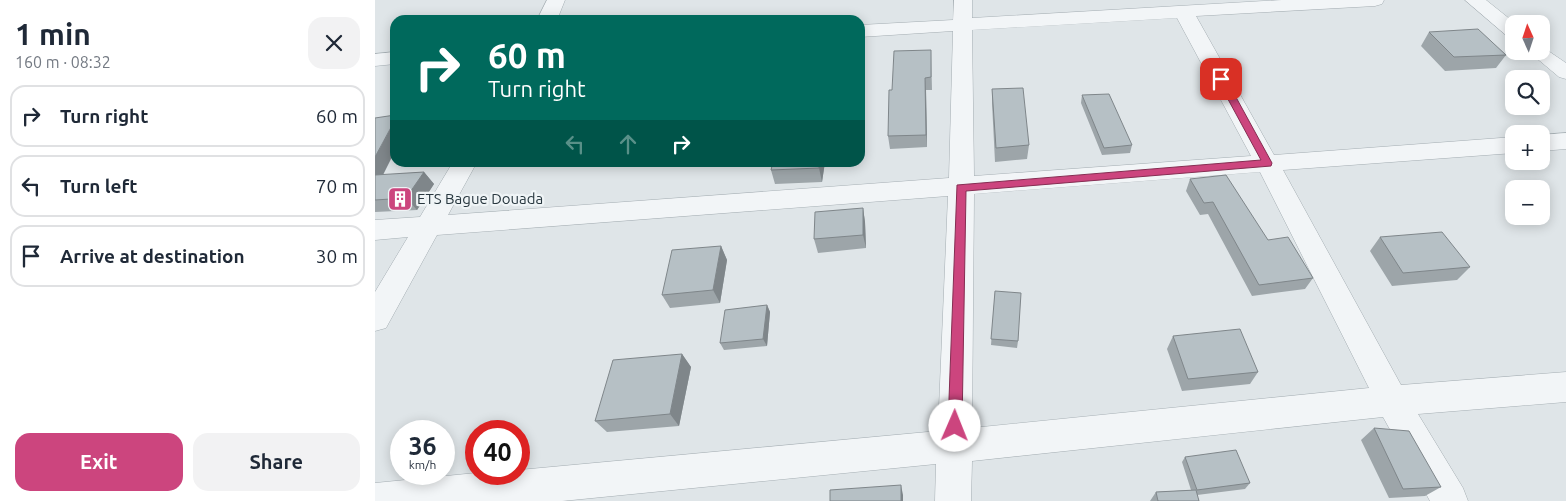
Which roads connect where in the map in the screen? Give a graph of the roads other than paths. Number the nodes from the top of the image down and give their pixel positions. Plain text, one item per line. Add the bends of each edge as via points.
1 (557, 0) edge
2 (1375, 0) edge
3 (1474, 0) edge
4 (963, 12) edge
5 (1185, 12) junction
6 (550, 15) edge
7 (1505, 25) edge
8 (865, 30) edge
9 (390, 58) edge
10 (375, 60) edge
11 (1550, 60) edge
12 (1566, 73) edge
13 (1566, 141) edge
14 (1550, 142) edge
15 (1505, 146) edge
16 (1267, 163) junction
17 (462, 167) edge
18 (961, 187) junction
19 (429, 225) junction
20 (375, 230) edge
21 (375, 319) edge
22 (1566, 387) edge
23 (1391, 401) junction
24 (955, 446) junction
25 (375, 501) edge
26 (953, 501) edge
27 (1450, 501) edge

1 - 6 street
2 - 5 street
3 - 7 street
4 - 5 street
4 - 8 street
4 - 18 street
5 - 16 street
9 - 10 street
11 - 12 street
13 - 14 street
15 - 16 street
16 - 18 street
16 - 23 street
17 - 19 street
18 - 19 street
18 - 24 street
19 - 20 street
19 - 21 street
22 - 23 street
23 - 24 street
23 - 27 street
24 - 25 street
24 - 26 street

